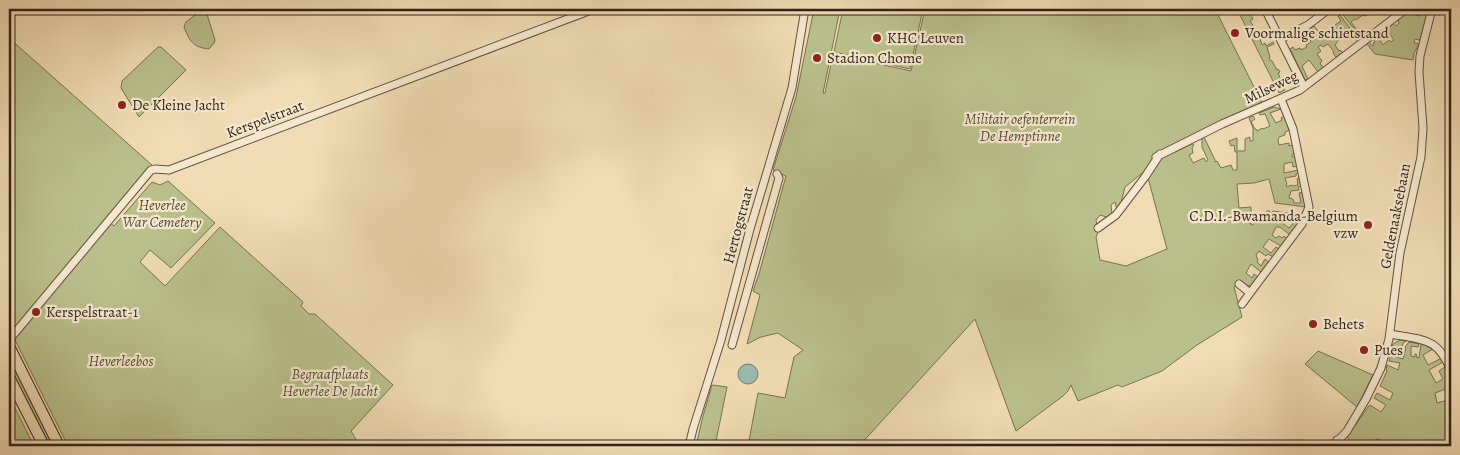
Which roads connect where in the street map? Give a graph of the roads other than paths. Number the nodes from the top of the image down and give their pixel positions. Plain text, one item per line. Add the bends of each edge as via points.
1 (594, 9) edge
2 (805, 9) edge
3 (1265, 9) edge
4 (1329, 9) edge
5 (1406, 9) edge
6 (1432, 9) edge
7 (1449, 9) edge
8 (1451, 12) edge
9 (1280, 39) junction
10 (1304, 87) junction
11 (1281, 99) junction
12 (777, 174) dead end
13 (1098, 228) dead end
14 (1239, 284) dead end
15 (1250, 293) junction
16 (1242, 304) dead end
17 (1390, 334) junction
18 (9, 340) edge
19 (732, 345) dead end
20 (9, 346) edge
21 (1451, 371) edge
22 (9, 377) edge
23 (1335, 443) edge
24 (44, 446) edge
25 (60, 446) edge
26 (689, 446) edge
27 (1346, 446) edge

1 - 18 street, Kerspelstraat via 170,170 151,170
2 - 26 street, Hertogstraat via 789,97
3 - 9 street
4 - 9 street via 1308,25
5 - 10 street, Milseweg
6 - 17 street, Geldenaaksebaan via 1420,56 1421,157 1400,253
7 - 8 street
9 - 10 street
10 - 11 street, Milseweg
11 - 13 street, Milseweg via 1158,156 1116,215
11 - 15 street via 1293,129 1309,207 1302,224
12 - 19 street via 779,178
14 - 15 street
15 - 16 street
17 - 21 street via 1432,343 1443,353
17 - 23 street, Geldenaaksebaan via 1386,353 1366,399
20 - 25 highway
22 - 24 highway
23 - 27 street

